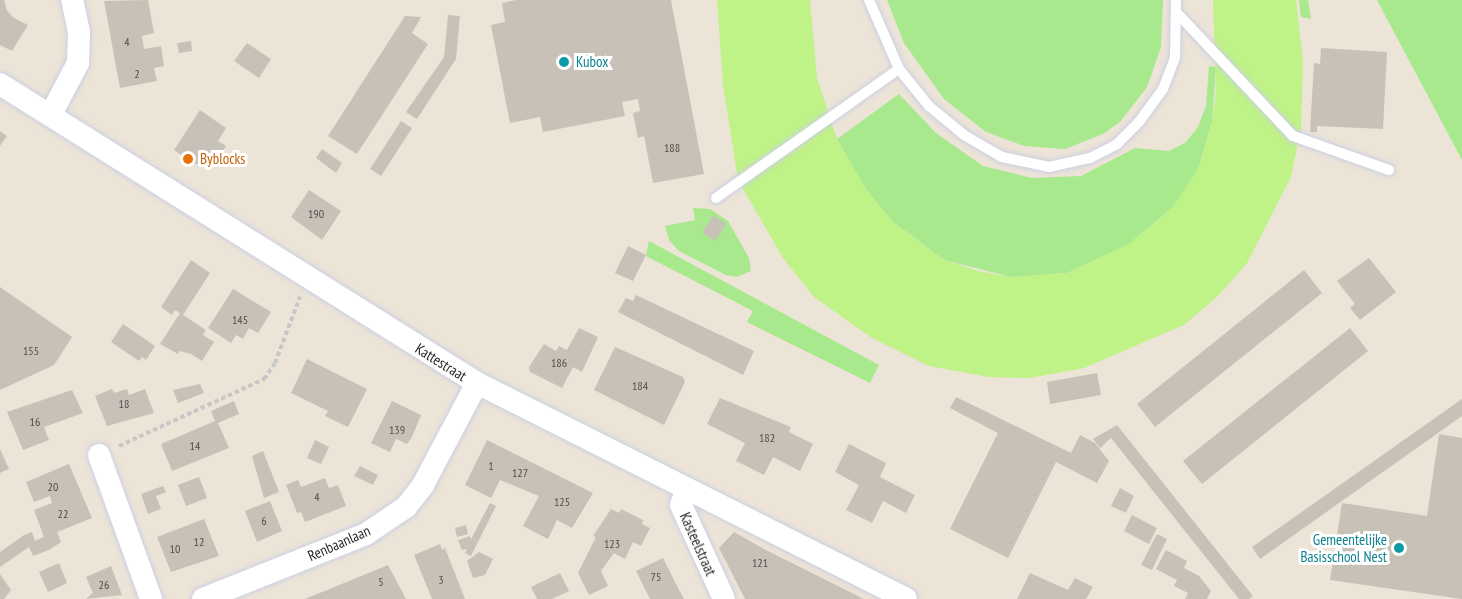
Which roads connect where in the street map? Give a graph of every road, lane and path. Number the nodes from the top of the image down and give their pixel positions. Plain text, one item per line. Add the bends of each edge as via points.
1 (72, 0) edge
2 (869, 0) edge
3 (1176, 0) edge
4 (1177, 13) junction
5 (899, 69) junction
6 (0, 84) edge
7 (51, 114) junction
8 (1389, 170) dead end
9 (716, 198) dead end
10 (301, 294) dead end
11 (477, 383) junction
12 (99, 455) joint
13 (687, 489) junction
14 (152, 599) edge
15 (203, 599) edge
16 (724, 599) edge
17 (906, 599) edge

1 - 7 street via 79,32 78,63
2 - 5 lane
3 - 4 lane
4 - 5 lane via 1175,57 1163,89 1139,122 1108,149 1090,158 1049,167 1002,157 964,135 929,106
4 - 8 lane via 1293,136
5 - 9 lane
6 - 7 street, Kattestraat
7 - 11 street, Kattestraat
10 - 12 path via 275,363 264,379
11 - 13 street, Kattestraat
11 - 15 street, Renbaanlaan via 423,485 406,507 366,534
12 - 14 street
13 - 16 street, Kasteelstraat via 681,505
13 - 17 street, Kattestraat

